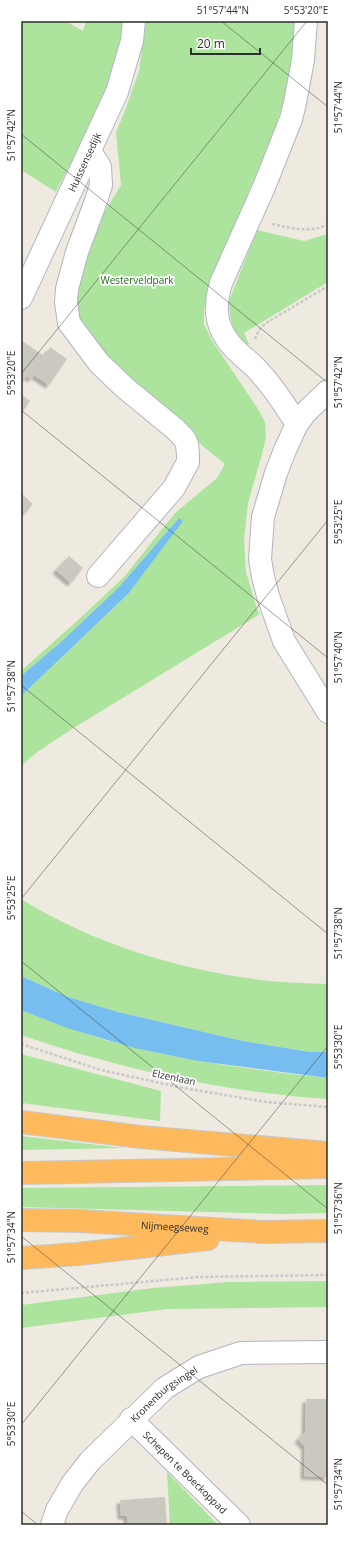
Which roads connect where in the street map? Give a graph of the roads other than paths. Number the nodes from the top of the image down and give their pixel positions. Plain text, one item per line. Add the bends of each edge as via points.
1 (134, 21) edge
2 (306, 21) edge
3 (90, 151) junction
4 (21, 298) edge
5 (328, 391) edge
6 (297, 424) junction
7 (98, 576) dead end
8 (328, 712) edge
9 (21, 1122) edge
10 (328, 1153) edge
11 (328, 1167) edge
12 (21, 1173) edge
13 (21, 1220) edge
14 (328, 1231) edge
15 (264, 1232) junction
16 (21, 1258) edge
17 (328, 1352) edge
18 (132, 1419) junction
19 (52, 1525) edge
20 (239, 1525) edge

1 - 3 street, Huissensedijk via 132,41 117,92
2 - 6 street via 303,60 294,108 276,158 221,283 216,312 228,342 261,373
3 - 4 street, Huissensedijk
3 - 7 street via 100,167 101,185 77,252 67,290 69,323 99,363 184,438 188,455 188,462 174,488
5 - 6 street
6 - 8 street via 276,473 263,517 260,559 262,577 284,642
9 - 10 highway via 141,1137
11 - 12 highway
13 - 15 highway, Nijmeegseweg
14 - 15 highway, Nijmeegseweg
15 - 16 highway via 78,1254
17 - 18 street, Kronenburgsingel via 241,1353 199,1367 165,1388
18 - 19 street, Kronenburgsingel via 90,1461 72,1484 57,1510
18 - 20 street, Schepen te Boeckoppad

